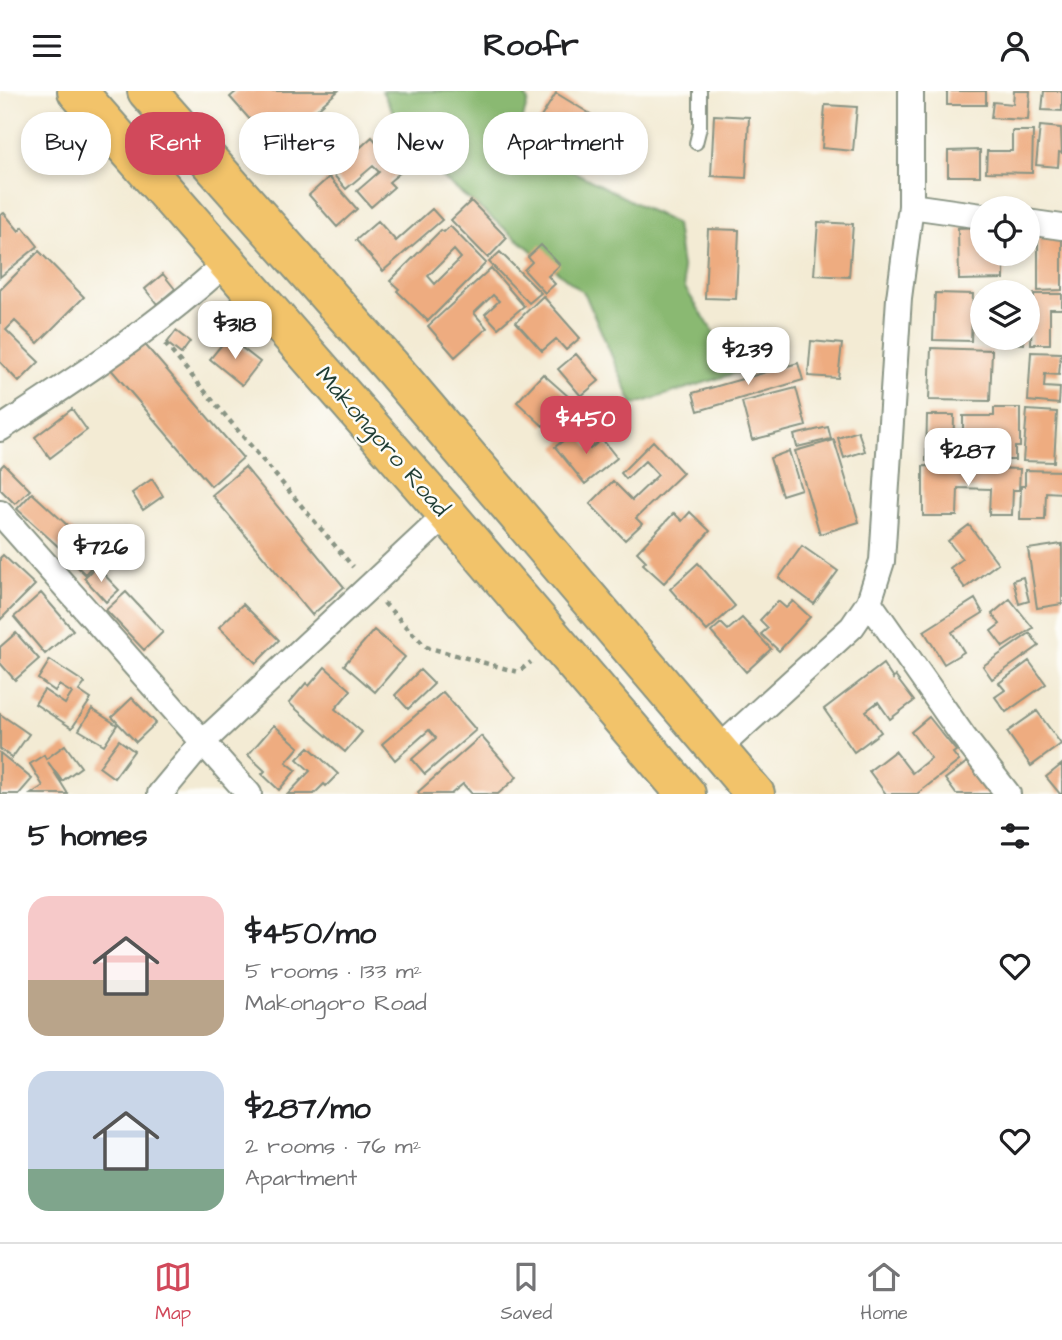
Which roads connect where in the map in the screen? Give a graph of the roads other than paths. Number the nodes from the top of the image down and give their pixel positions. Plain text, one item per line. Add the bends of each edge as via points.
1 (77, 91) edge
2 (147, 91) edge
3 (700, 91) edge
4 (911, 91) edge
5 (696, 143) dead end
6 (911, 206) junction
7 (970, 214) edge
8 (1040, 224) edge
9 (1062, 227) edge
10 (227, 263) junction
11 (0, 429) edge
12 (0, 513) edge
13 (447, 513) junction
14 (869, 602) junction
15 (204, 741) junction
16 (718, 750) junction
17 (160, 794) edge
18 (249, 794) edge
19 (686, 794) edge
20 (755, 794) edge
21 (1008, 794) edge

1 - 10 main road, Makongoro Road
2 - 16 main road via 395,371
3 - 5 lane
4 - 6 street
6 - 7 street
6 - 14 street via 899,298 882,561
8 - 9 street
10 - 11 street via 150,327
10 - 13 main road, Makongoro Road
12 - 15 street
13 - 15 street
13 - 19 main road, Makongoro Road
14 - 16 street via 852,627
14 - 21 street
15 - 17 street
15 - 18 street
16 - 20 main road

